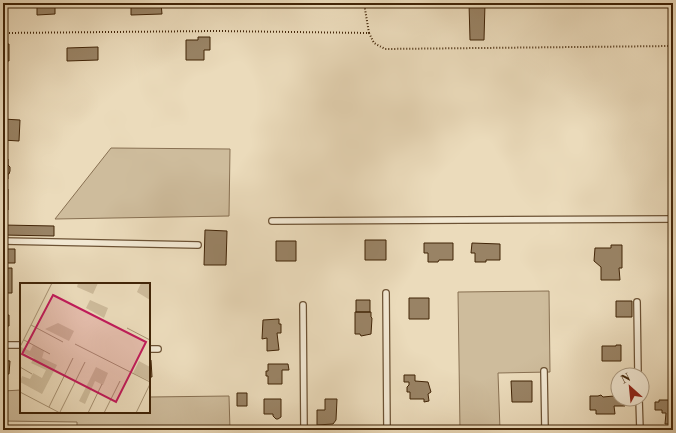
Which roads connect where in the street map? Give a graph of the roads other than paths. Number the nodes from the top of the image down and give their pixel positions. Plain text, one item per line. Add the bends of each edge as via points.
1 (673, 219) edge
2 (272, 221) dead end
3 (3, 241) edge
4 (198, 245) dead end
5 (386, 293) dead end
6 (637, 302) dead end
7 (303, 305) dead end
8 (3, 345) edge
9 (20, 345) edge
10 (150, 349) edge
11 (158, 349) dead end
12 (638, 367) edge
13 (544, 371) dead end
14 (639, 407) edge
15 (304, 430) edge
16 (387, 430) edge
17 (545, 430) edge
18 (640, 430) edge

1 - 2 lane
3 - 4 lane
5 - 16 lane
6 - 12 lane
7 - 15 lane
8 - 9 lane
10 - 11 lane
13 - 17 lane
14 - 18 lane

